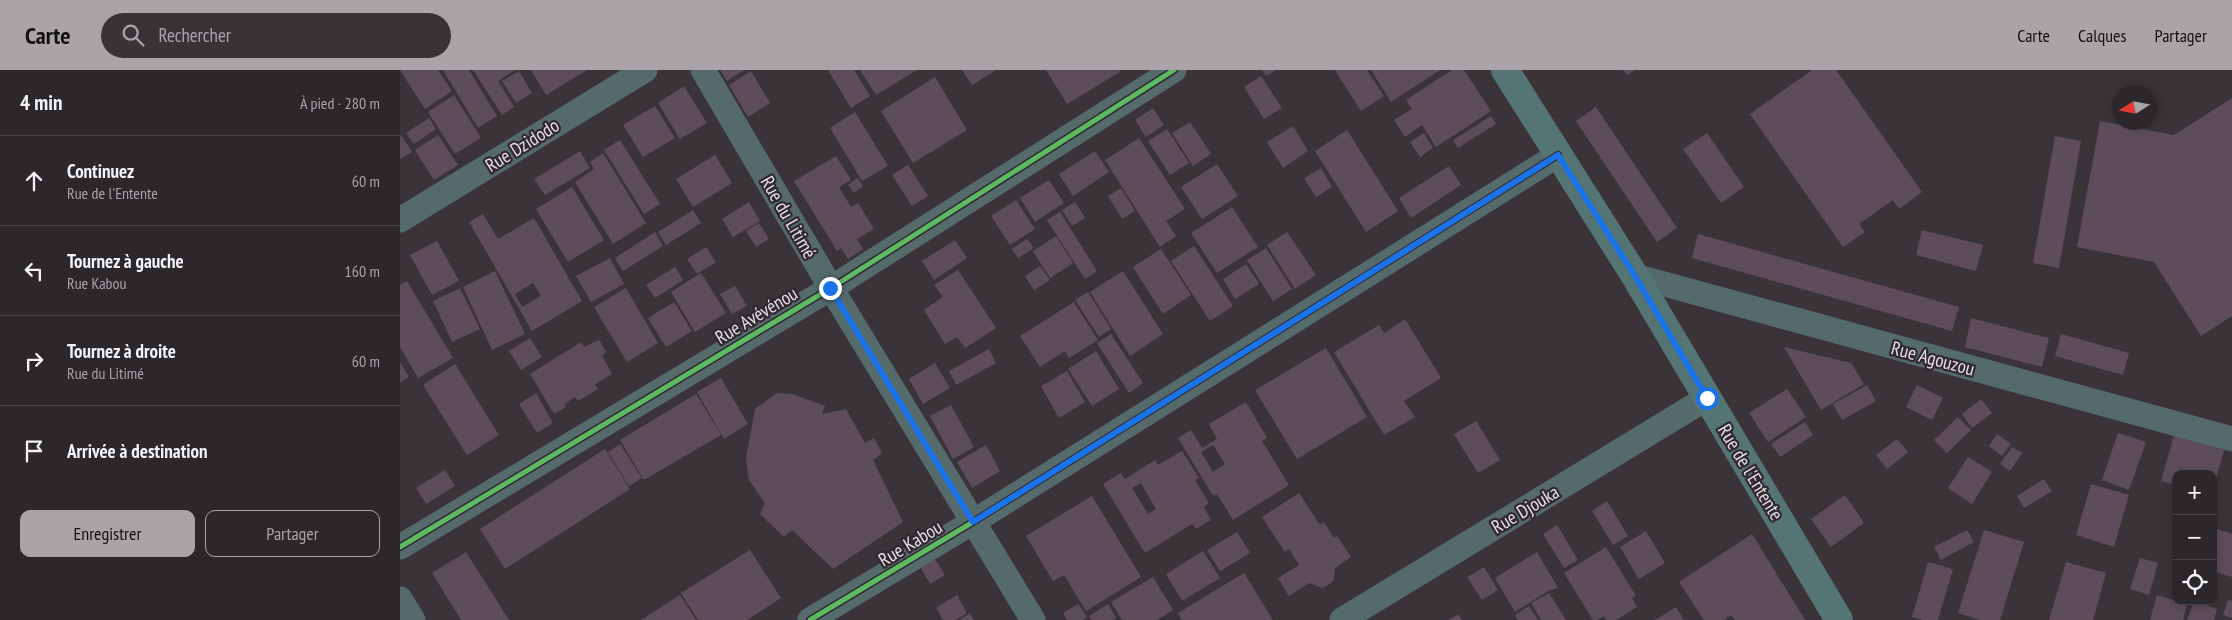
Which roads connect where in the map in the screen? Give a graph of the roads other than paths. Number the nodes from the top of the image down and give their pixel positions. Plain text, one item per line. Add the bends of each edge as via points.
1 (644, 70) edge
2 (703, 70) edge
3 (1174, 70) edge
4 (1505, 70) edge
5 (1558, 155) junction
6 (400, 220) edge
7 (1635, 276) junction
8 (830, 288) junction
9 (1707, 398) junction
10 (2232, 440) edge
11 (973, 522) junction
12 (400, 547) edge
13 (400, 599) edge
14 (413, 620) edge
15 (810, 620) edge
16 (1033, 620) edge
17 (1342, 620) edge
18 (1839, 620) edge

1 - 6 street, Rue Dzidodo
2 - 8 street, Rue du Litimé
3 - 8 street, Rue Avévénou
4 - 5 street, Rue de l'Entente
5 - 7 street, Rue de l'Entente
5 - 11 street, Rue Kabou
7 - 9 street, Rue de l'Entente
7 - 10 street, Rue Agouzou
8 - 11 street, Rue du Litimé
8 - 12 street, Rue Avévénou
9 - 17 street, Rue Djouka
9 - 18 street, Rue de l'Entente
11 - 15 street, Rue Kabou
11 - 16 street, Rue du Litimé
13 - 14 street

